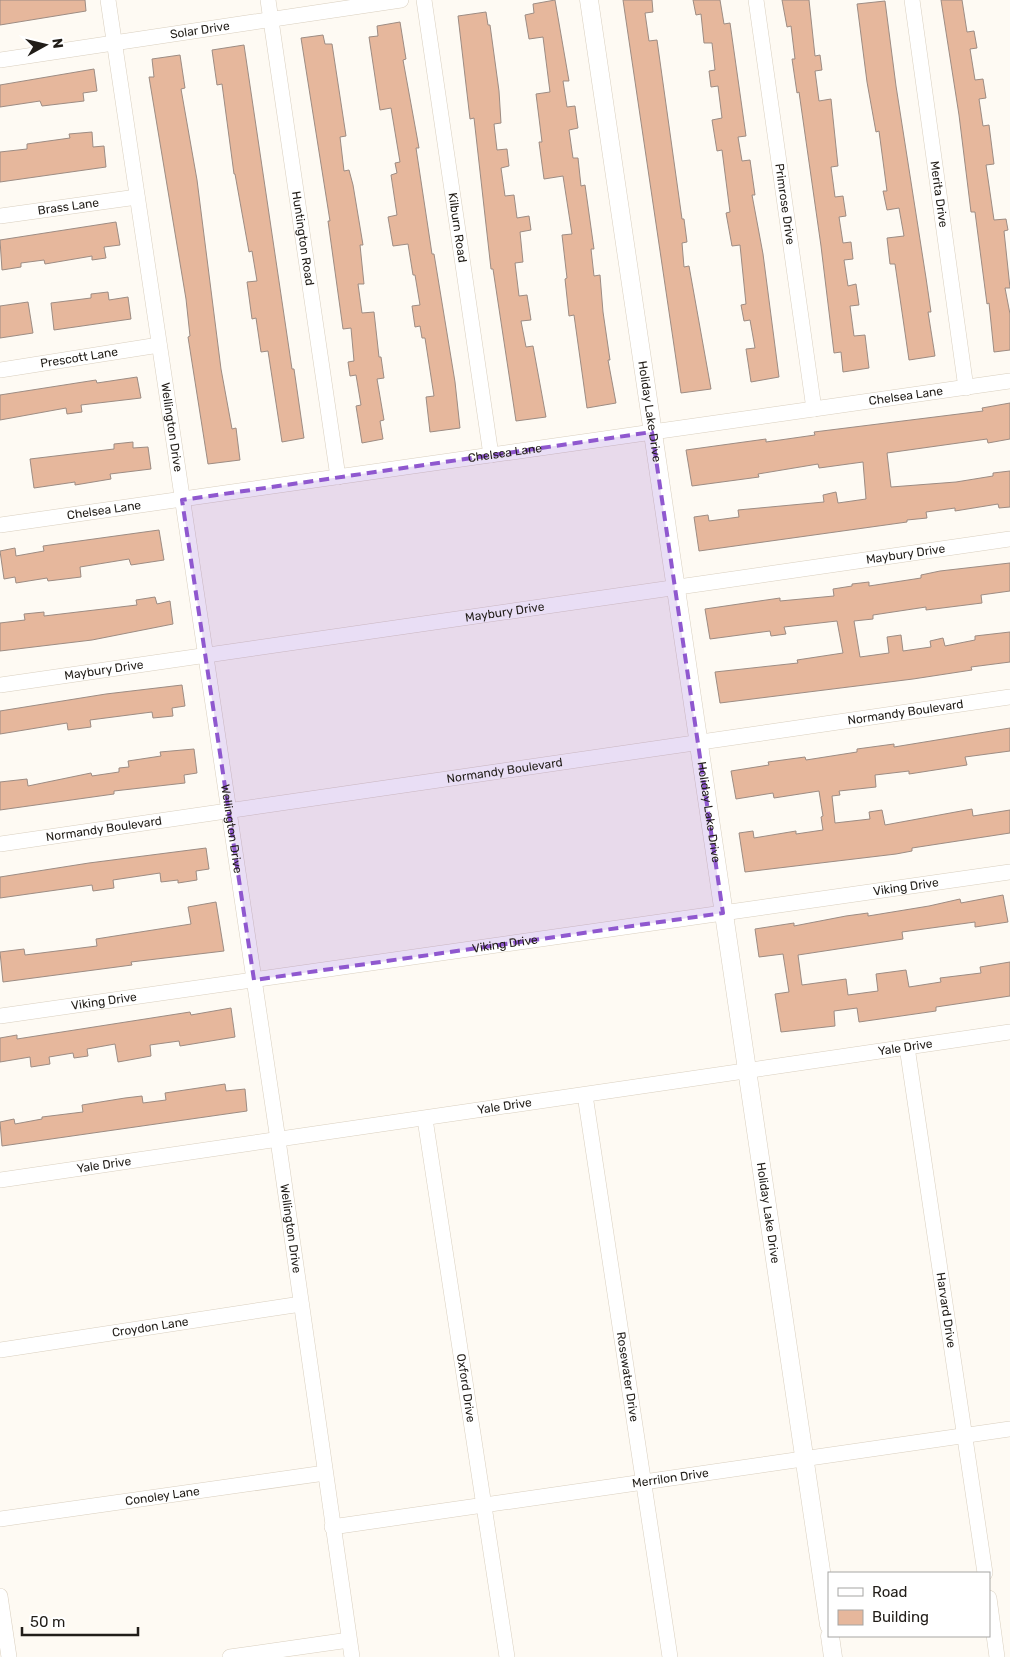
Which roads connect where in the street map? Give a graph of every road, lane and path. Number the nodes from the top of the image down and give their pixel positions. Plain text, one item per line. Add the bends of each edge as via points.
1 (108, 0) edge
2 (268, 0) edge
3 (401, 0) edge
4 (424, 0) edge
5 (589, 0) edge
6 (756, 0) edge
7 (912, 0) edge
8 (271, 19) junction
9 (114, 43) junction
10 (0, 60) edge
11 (137, 198) junction
12 (0, 216) edge
13 (159, 346) junction
14 (0, 370) edge
15 (1010, 381) edge
16 (966, 388) junction
17 (814, 409) junction
18 (652, 432) junction
19 (491, 455) junction
20 (338, 477) junction
21 (182, 500) junction
22 (0, 526) edge
23 (1010, 539) edge
24 (675, 588) junction
25 (205, 656) junction
26 (0, 685) edge
27 (1010, 697) edge
28 (698, 743) junction
29 (228, 811) junction
30 (0, 844) edge
31 (1010, 872) edge
32 (723, 913) junction
33 (254, 980) junction
34 (0, 1016) edge
35 (1010, 1032) edge
36 (907, 1047) junction
37 (747, 1072) junction
38 (585, 1096) junction
39 (425, 1119) junction
40 (278, 1140) junction
41 (0, 1180) edge
42 (301, 1304) junction
43 (0, 1350) edge
44 (1010, 1429) edge
45 (965, 1435) junction
46 (804, 1459) junction
47 (325, 1473) junction
48 (644, 1482) junction
49 (484, 1505) junction
50 (0, 1519) edge
51 (332, 1526) junction
52 (985, 1572) edge
53 (0, 1596) edge
54 (990, 1605) edge
55 (828, 1618) edge
56 (830, 1637) edge
57 (349, 1640) junction
58 (9, 1657) edge
59 (230, 1657) edge
60 (352, 1657) edge
61 (507, 1657) edge
62 (670, 1657) edge
63 (834, 1657) edge
64 (997, 1657) edge

1 - 9 street, Wellington Drive
2 - 8 street, Huntington Road
3 - 8 street, Solar Drive
4 - 19 street, Kilburn Road
5 - 18 street, Holiday Lake Drive
6 - 17 street, Primrose Drive
7 - 16 street, Merita Drive
8 - 9 street, Solar Drive
8 - 20 street, Huntington Road
9 - 10 street, Solar Drive
9 - 11 street, Wellington Drive
11 - 12 street, Brass Lane
11 - 13 street, Wellington Drive
13 - 14 street, Prescott Lane
13 - 21 street, Wellington Drive
15 - 16 street, Chelsea Lane
16 - 17 street, Chelsea Lane
17 - 18 street, Chelsea Lane
18 - 19 street, Chelsea Lane
18 - 24 street, Holiday Lake Drive
19 - 20 street, Chelsea Lane
20 - 21 street, Chelsea Lane
21 - 22 street, Chelsea Lane
21 - 25 street, Wellington Drive
23 - 24 street, Maybury Drive
24 - 25 street, Maybury Drive
24 - 28 street, Holiday Lake Drive
25 - 26 street, Maybury Drive
25 - 29 street, Wellington Drive
27 - 28 street, Normandy Boulevard
28 - 29 street, Normandy Boulevard
28 - 32 street, Holiday Lake Drive
29 - 30 street, Normandy Boulevard
29 - 33 street, Wellington Drive
31 - 32 street, Viking Drive
32 - 33 street, Viking Drive
32 - 37 street, Holiday Lake Drive
33 - 34 street, Viking Drive
33 - 40 street, Wellington Drive
35 - 36 street, Yale Drive
36 - 37 street, Yale Drive
36 - 45 street, Harvard Drive
37 - 38 street, Yale Drive
37 - 46 street, Holiday Lake Drive
38 - 39 street, Yale Drive
38 - 48 street, Rosewater Drive
39 - 40 street, Yale Drive
39 - 49 street, Oxford Drive
40 - 41 street, Yale Drive
40 - 42 street, Wellington Drive
42 - 43 street, Croydon Lane
42 - 47 street, Wellington Drive
44 - 45 street, Merrilon Drive
45 - 46 street, Merrilon Drive
45 - 52 street, Harvard Drive
46 - 48 street, Merrilon Drive
46 - 55 street, Holiday Lake Drive
47 - 50 street, Conoley Lane
47 - 51 street, Wellington Drive
48 - 49 street, Merrilon Drive
48 - 62 street, Rosewater Drive
49 - 51 street, Merrilon Drive
49 - 61 street, Oxford Drive
51 - 57 street, Wellington Drive
53 - 58 street
54 - 64 street
56 - 63 street
57 - 59 street
57 - 60 street, Wellington Drive

